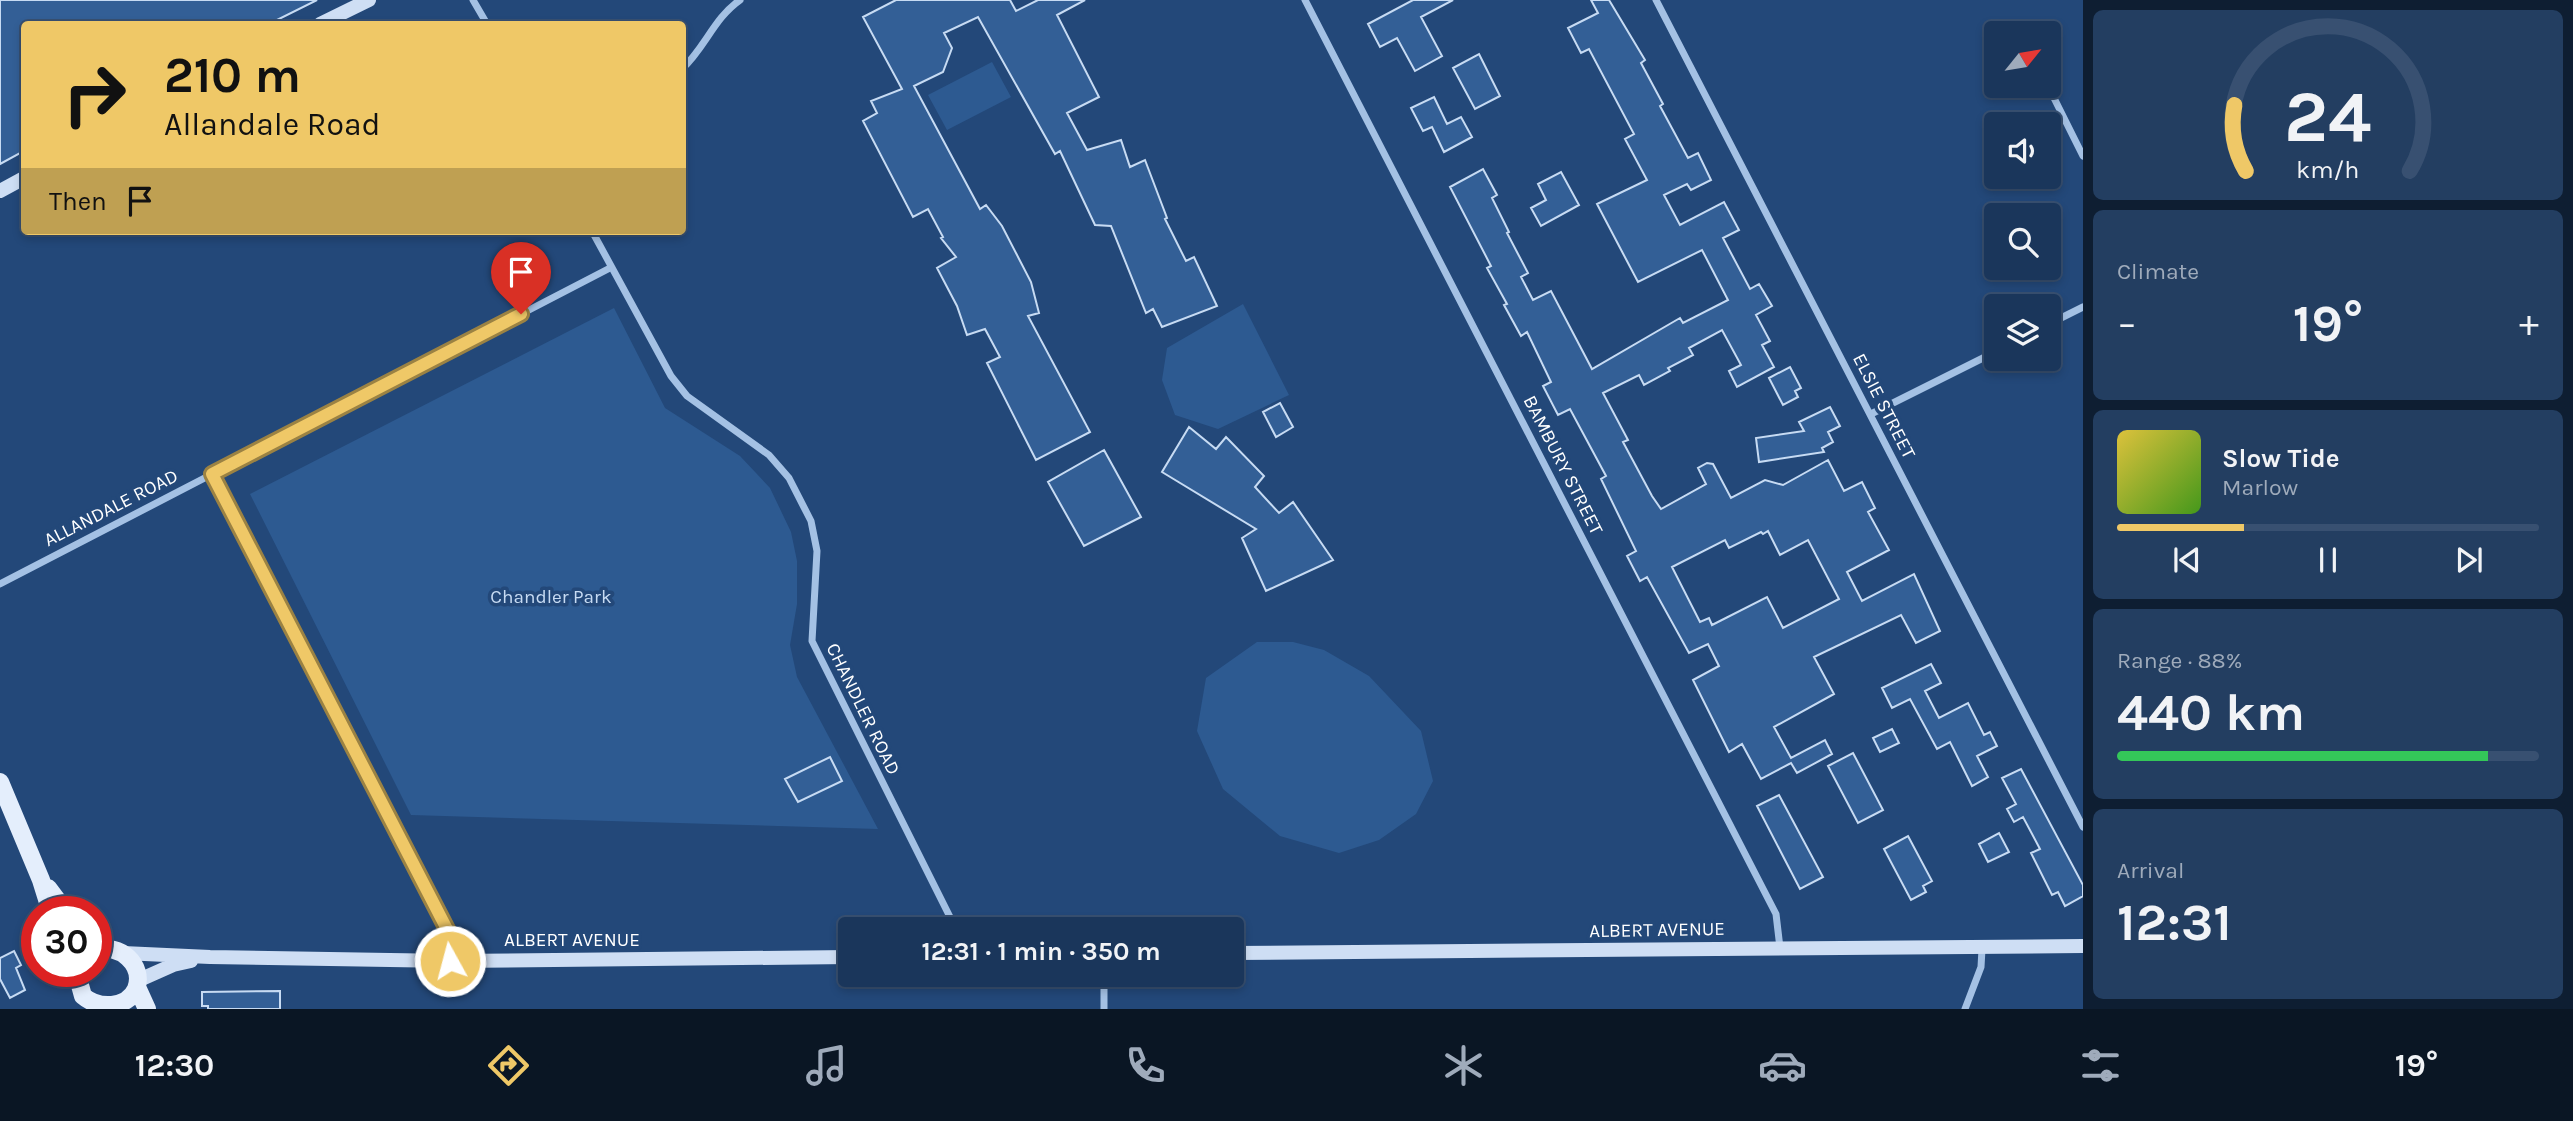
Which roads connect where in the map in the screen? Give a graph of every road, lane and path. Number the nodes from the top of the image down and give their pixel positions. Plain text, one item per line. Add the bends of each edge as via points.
1 (369, 0) edge
2 (740, 0) edge
3 (1306, 0) edge
4 (1656, 0) edge
5 (476, 3) edge
6 (326, 21) edge
7 (485, 21) edge
8 (686, 65) edge
9 (2054, 98) edge
10 (2083, 156) edge
11 (21, 180) edge
12 (0, 191) edge
13 (594, 235) edge
14 (610, 268) junction
15 (2083, 307) edge
16 (2061, 318) edge
17 (1984, 358) edge
18 (1871, 414) junction
19 (212, 474) junction
20 (0, 584) edge
21 (0, 782) edge
22 (2083, 827) edge
23 (41, 880) junction
24 (46, 896) edge
25 (54, 896) edge
26 (950, 917) edge
27 (2083, 946) edge
28 (1780, 948) junction
29 (1982, 948) junction
30 (112, 949) edge
31 (112, 952) edge
32 (1244, 953) edge
33 (210, 957) junction
34 (838, 957) edge
35 (450, 961) junction
36 (137, 984) junction
37 (81, 987) edge
38 (1104, 987) edge
39 (102, 1008) edge
40 (146, 1009) edge
41 (1104, 1009) edge
42 (1965, 1009) edge

1 - 6 main road
2 - 8 street via 727,9
3 - 28 street, BAMBURY STREET via 1776,914
4 - 18 street, ELSIE STREET
5 - 7 street
9 - 10 street
11 - 12 main road
13 - 14 street, CHANDLER ROAD
14 - 19 street, ALLANDALE ROAD
14 - 26 street, CHANDLER ROAD via 687,396 769,455 789,478 811,521 817,551 812,641
15 - 16 street
17 - 18 street
18 - 22 street, ELSIE STREET
19 - 20 street, ALLANDALE ROAD
19 - 35 street via 450,935
21 - 23 main road
23 - 24 main road
23 - 25 main road
27 - 29 main road, ALBERT AVENUE
28 - 29 main road, ALBERT AVENUE
28 - 32 main road, ALBERT AVENUE
29 - 42 street via 1981,967
30 - 33 main road, ALBERT AVENUE
31 - 36 main road via 133,964
33 - 35 main road, ALBERT AVENUE
33 - 36 main road, ALBERT AVENUE via 173,965
34 - 35 main road, ALBERT AVENUE
36 - 39 main road via 122,1002
36 - 40 main road
37 - 39 main road via 83,996
38 - 41 street

